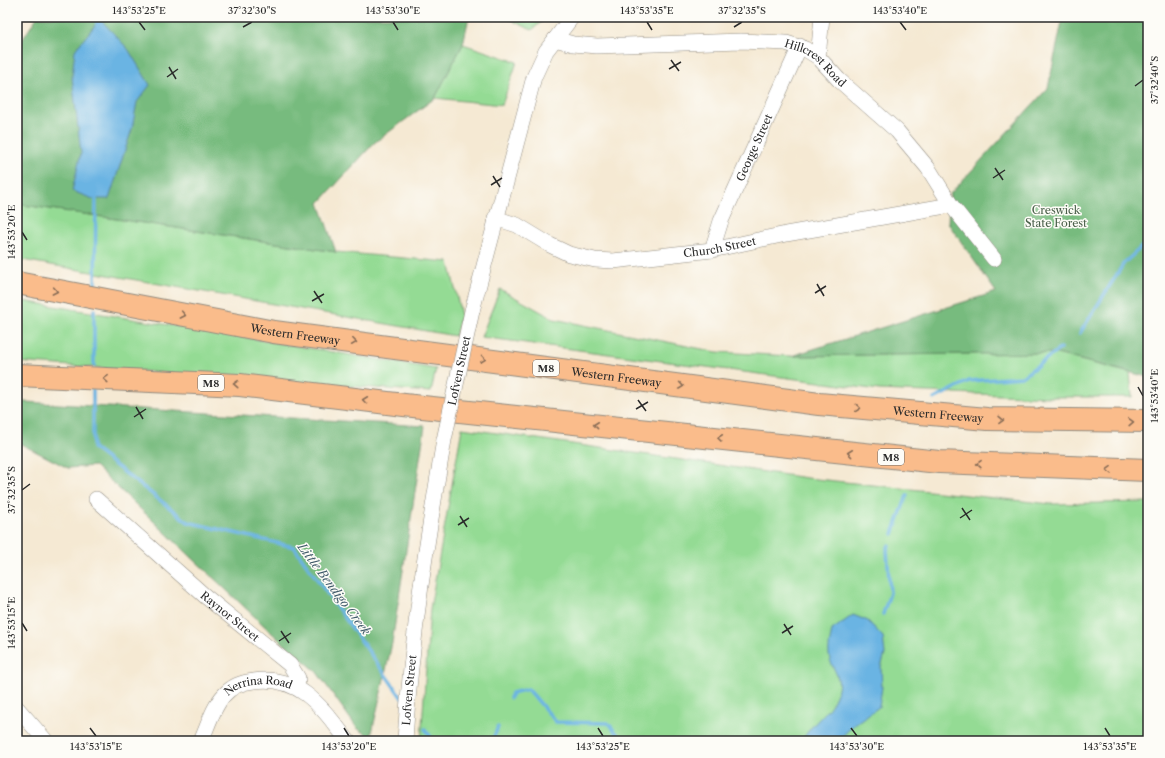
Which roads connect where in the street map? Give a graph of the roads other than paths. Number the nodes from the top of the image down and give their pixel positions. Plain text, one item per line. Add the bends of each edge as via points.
1 (572, 17) edge
2 (822, 17) edge
3 (555, 39) junction
4 (800, 46) junction
5 (818, 57) junction
6 (951, 205) junction
7 (495, 218) junction
8 (712, 250) junction
9 (994, 259) dead end
10 (17, 283) edge
11 (17, 374) edge
12 (1148, 421) edge
13 (1148, 470) edge
14 (96, 500) dead end
15 (297, 687) junction
16 (17, 708) edge
17 (46, 741) edge
18 (201, 741) edge
19 (348, 741) edge
20 (405, 741) edge

1 - 3 street, Lofven Street
2 - 5 street
3 - 4 street, Hillcrest Road via 597,46 741,41
3 - 7 street, Lofven Street via 546,51 534,78
4 - 5 street, Hillcrest Road
4 - 8 street, George Street via 721,220
5 - 6 street, Hillcrest Road via 897,131 928,168
6 - 8 street, Church Street via 778,235
6 - 9 street, Hillcrest Road
7 - 8 street, Church Street via 517,225 563,251 595,260 619,260
7 - 20 street, Lofven Street, bridge via 444,440 414,633
10 -> 12 highway, Western Freeway / M8 via 274,332 819,404 986,419
13 -> 11 highway, M8 via 939,462 404,405 240,384
14 - 15 street, Raynor Street via 290,665 298,678
15 - 18 street, Nerrina Road via 267,680 234,686 221,699
15 - 19 street via 320,705
16 - 17 street

